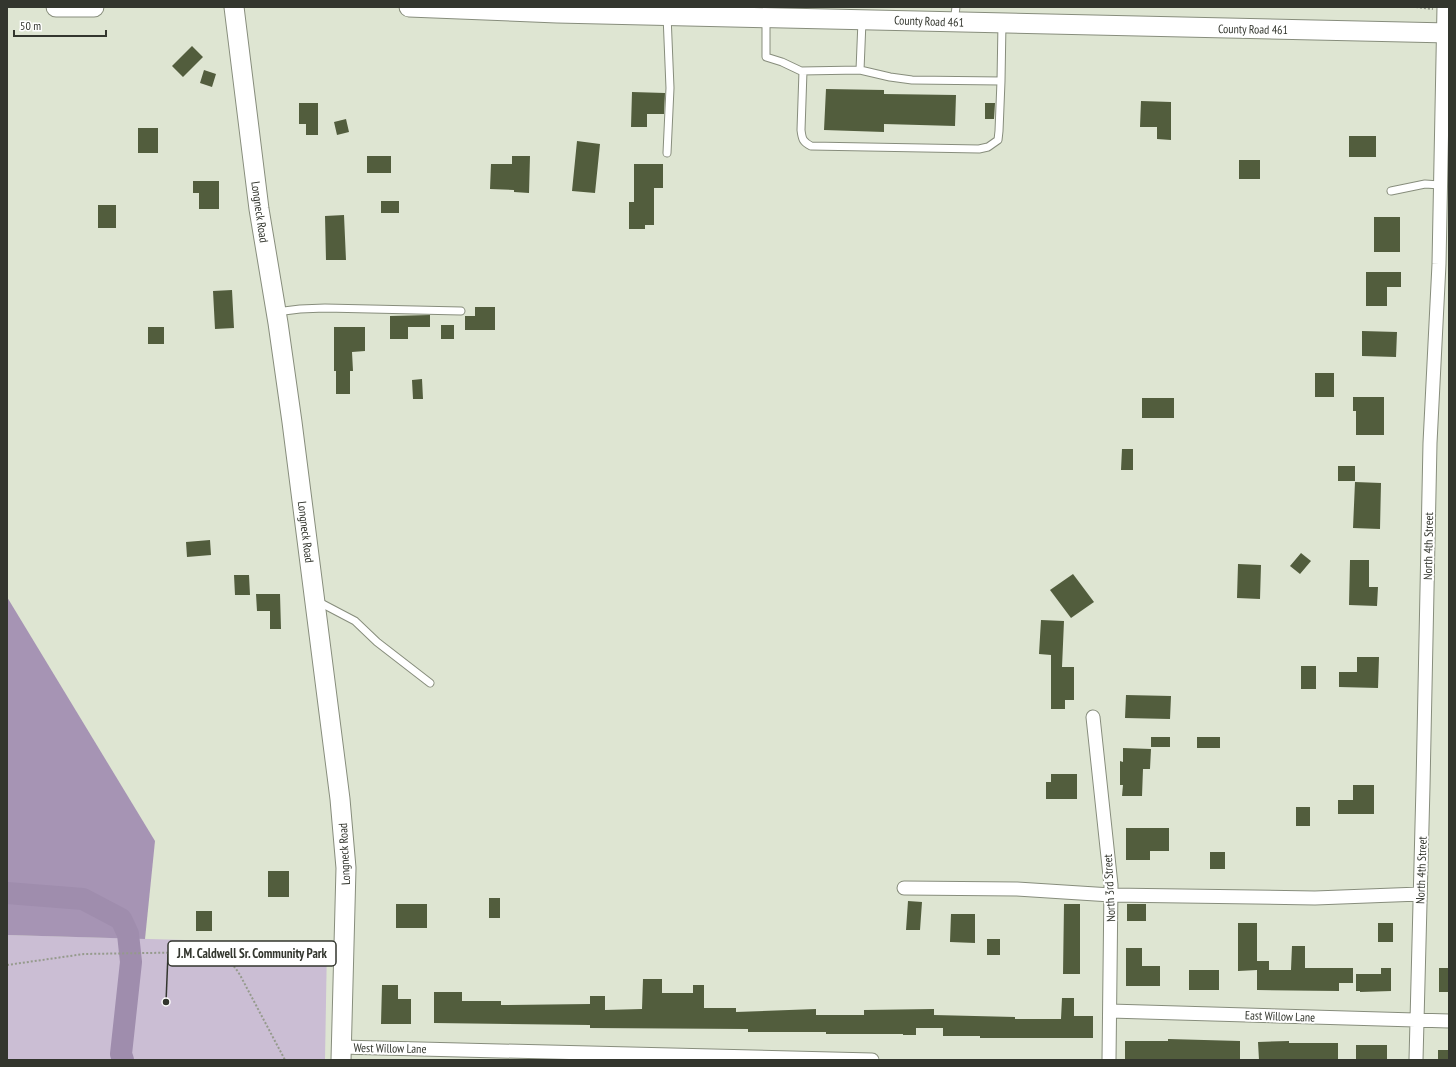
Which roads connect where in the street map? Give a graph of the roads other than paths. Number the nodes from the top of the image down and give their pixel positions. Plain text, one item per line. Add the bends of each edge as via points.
1 (56, 7) edge
2 (94, 7) edge
3 (234, 7) edge
4 (409, 7) edge
5 (1444, 7) edge
6 (955, 14) edge
7 (667, 15) junction
8 (766, 17) junction
9 (862, 19) junction
10 (1002, 23) junction
11 (1446, 33) edge
12 (860, 70) junction
13 (803, 71) junction
14 (1001, 81) junction
15 (667, 153) dead end
16 (1440, 186) junction
17 (1391, 191) dead end
18 (461, 311) dead end
19 (276, 312) junction
20 (315, 600) junction
21 (430, 683) dead end
22 (1093, 717) dead end
23 (904, 888) dead end
24 (1420, 894) junction
25 (1111, 895) junction
26 (1110, 1011) junction
27 (1416, 1021) junction
28 (1449, 1021) edge
29 (341, 1054) edge
30 (872, 1060) edge
31 (1109, 1060) edge
32 (1416, 1060) edge

1 - 2 main road
3 - 19 main road, Longneck Road via 259,209
4 - 7 main road, County Road 461
5 - 11 street, North 4th Street
6 - 9 main road, County Road 461
6 - 10 main road, County Road 461
7 - 8 main road, County Road 461
7 - 15 lane via 670,88
8 - 9 main road, County Road 461
8 - 13 lane via 766,57
9 - 12 lane
10 - 11 main road, County Road 461
10 - 14 lane
11 - 16 street, North 4th Street
12 - 13 lane
12 - 14 lane via 912,80
13 - 14 lane via 801,130 805,143 811,146 988,148 998,140 1000,131
16 - 17 lane via 1425,184
16 - 24 street, North 4th Street via 1439,264 1430,443
18 - 19 lane via 325,308
19 - 20 main road, Longneck Road
20 - 21 lane via 355,621 377,642
20 - 29 main road, Longneck Road via 346,868
22 - 25 street, North 3rd Street via 1112,885
23 - 25 street via 1017,889
24 - 25 street via 1315,898
24 - 27 street, North 4th Street
25 - 26 street, North 3rd Street
26 - 27 street, East Willow Lane
26 - 31 street, North 3rd Street
27 - 28 street, East Willow Lane
27 - 32 street, North 4th Street
29 - 30 street, West Willow Lane

